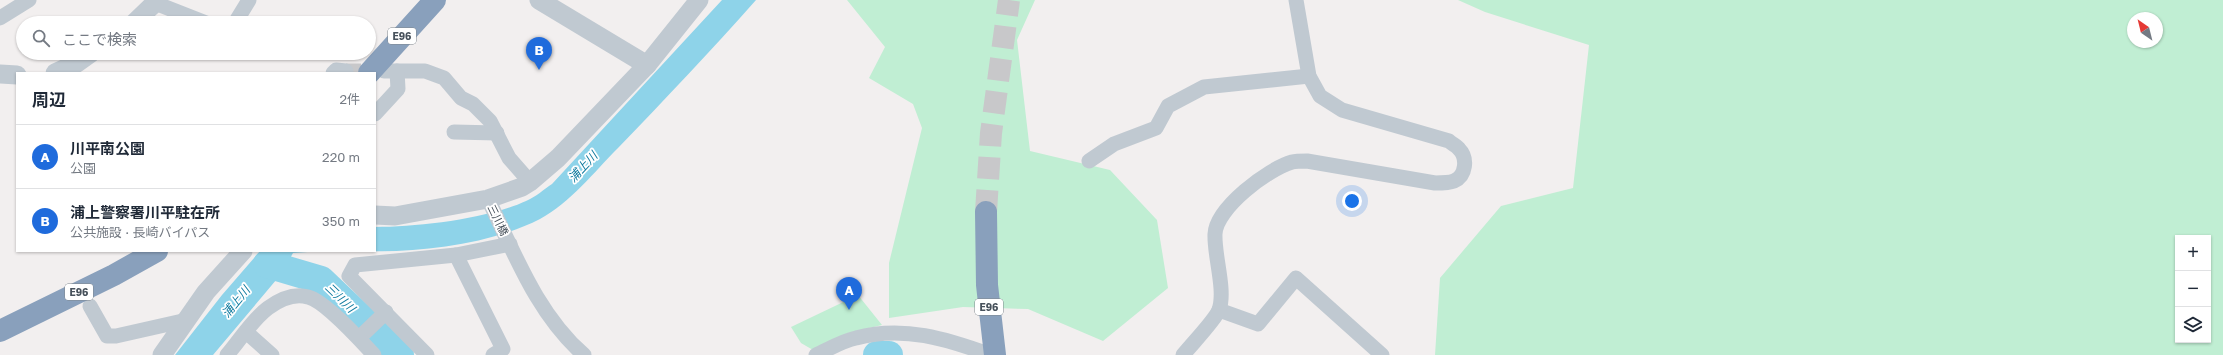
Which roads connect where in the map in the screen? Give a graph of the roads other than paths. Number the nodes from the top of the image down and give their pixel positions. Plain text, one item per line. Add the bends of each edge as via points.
1 (29, 0) edge
2 (249, 0) edge
3 (422, 0) edge
4 (435, 0) edge
5 (539, 0) edge
6 (699, 0) edge
7 (1296, 0) edge
8 (156, 2) edge
9 (141, 16) edge
10 (189, 16) edge
11 (239, 16) edge
12 (0, 18) edge
13 (376, 43) edge
14 (81, 60) edge
15 (358, 60) edge
16 (647, 65) junction
17 (57, 72) edge
18 (345, 72) edge
19 (383, 72) edge
20 (0, 74) edge
21 (16, 74) edge
22 (1309, 76) junction
23 (376, 113) edge
24 (454, 132) dead end
25 (497, 132) junction
26 (1090, 160) dead end
27 (530, 182) junction
28 (488, 199) junction
29 (986, 212) tunnel mouth
30 (376, 215) edge
31 (509, 242) junction
32 (136, 252) edge
33 (155, 252) edge
34 (242, 252) edge
35 (456, 255) junction
36 (90, 306) dead end
37 (1219, 310) junction
38 (386, 312) junction
39 (187, 320) junction
40 (0, 321) edge
41 (0, 331) edge
42 (246, 332) junction
43 (359, 338) junction
44 (162, 355) edge
45 (228, 355) edge
46 (272, 355) edge
47 (374, 355) edge
48 (427, 355) edge
49 (493, 355) edge
50 (584, 355) edge
51 (816, 355) edge
52 (991, 355) edge
53 (994, 355) edge
54 (1183, 355) edge
55 (1382, 355) edge

1 - 12 street
2 - 11 street
3 - 13 highway, E96
4 - 19 highway, E96
5 - 16 street
6 - 16 street
7 - 22 street
8 - 9 street
8 - 10 street
14 - 17 street
15 - 18 highway, E96
16 - 27 street via 558,158
19 - 23 street via 398,89
19 - 25 street via 425,71 444,78 461,98 481,112
20 - 21 street
22 - 26 street via 1204,87 1168,106 1156,128 1114,144
22 - 37 street via 1320,96 1342,110 1449,141 1460,150 1465,159 1462,175 1454,182 1435,183 1307,161 1293,162 1278,168 1240,195 1217,224 1215,244
24 - 25 street
25 - 27 street via 509,158
27 - 28 street
28 - 30 street via 395,216
28 - 31 street, 三川橋
29 - 53 highway, E96 via 986,259
31 - 35 street
31 - 50 street, 三川橋 via 526,278 550,318
32 - 40 highway, E96
33 - 41 highway, E96
34 - 39 street via 206,292
35 - 38 street via 355,265 349,276
35 - 49 street via 503,349
36 - 39 street via 107,336
37 - 54 street
37 - 55 street via 1258,324 1296,278
38 - 43 street
38 - 48 street
39 - 44 street
42 - 43 street via 267,309 285,298 297,296 320,302
42 - 45 street
42 - 46 street
43 - 47 street
51 - 52 street via 855,338 895,333 937,336

